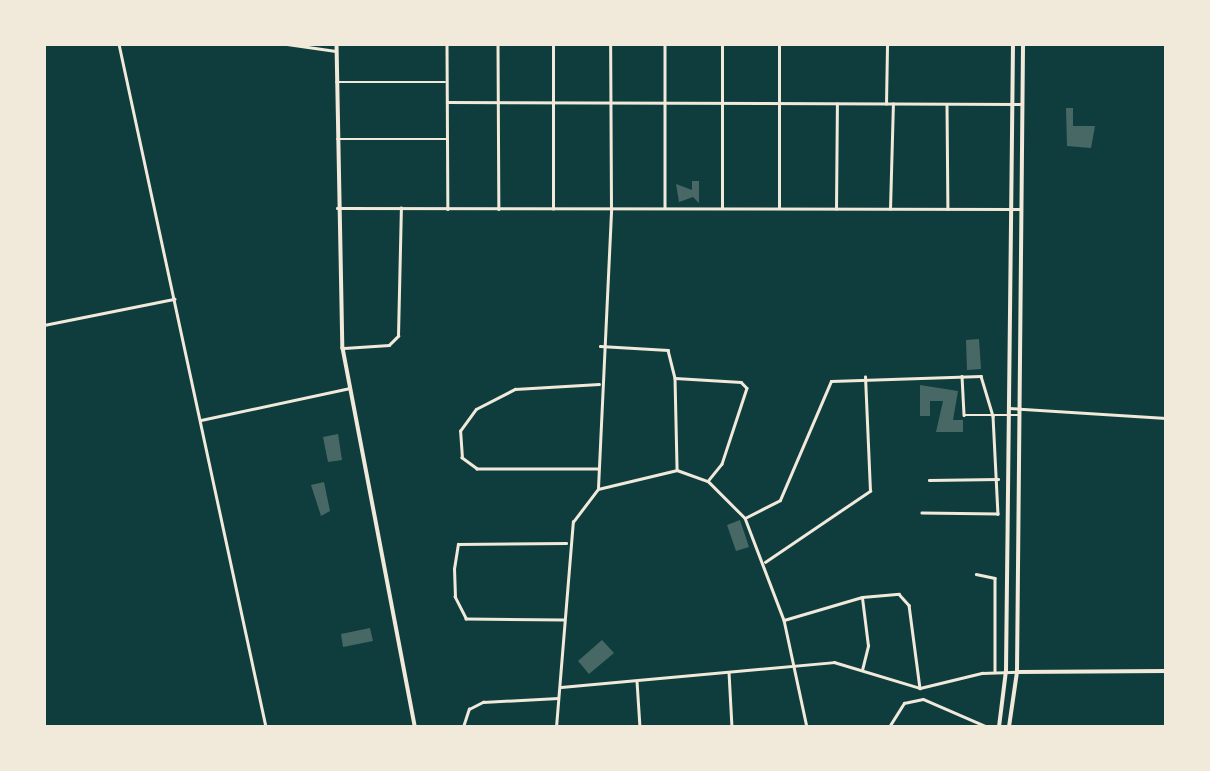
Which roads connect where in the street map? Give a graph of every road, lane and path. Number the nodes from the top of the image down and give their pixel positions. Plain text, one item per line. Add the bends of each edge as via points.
1 (119, 44) edge
2 (287, 44) edge
3 (337, 44) edge
4 (447, 44) edge
5 (498, 44) edge
6 (553, 44) edge
7 (610, 44) edge
8 (665, 44) edge
9 (723, 44) edge
10 (779, 44) edge
11 (887, 44) edge
12 (1013, 44) edge
13 (1023, 44) edge
14 (336, 51) junction
15 (336, 82) junction
16 (446, 82) junction
17 (447, 102) junction
18 (498, 102) junction
19 (553, 102) junction
20 (610, 102) junction
21 (665, 103) junction
22 (722, 103) junction
23 (779, 103) junction
24 (837, 103) junction
25 (886, 104) junction
26 (893, 104) junction
27 (947, 104) junction
28 (1013, 104) junction
29 (1022, 104) junction
30 (337, 139) junction
31 (446, 139) junction
32 (337, 208) junction
33 (401, 208) junction
34 (448, 208) junction
35 (499, 209) junction
36 (553, 209) junction
37 (611, 209) junction
38 (665, 209) junction
39 (722, 209) junction
40 (779, 209) junction
41 (835, 209) junction
42 (890, 209) junction
43 (948, 209) junction
44 (1012, 209) junction
45 (1020, 209) junction
46 (174, 299) junction
47 (44, 325) edge
48 (600, 346) junction
49 (343, 348) junction
50 (962, 376) junction
51 (865, 377) junction
52 (675, 378) junction
53 (599, 384) junction
54 (350, 388) junction
55 (1009, 408) junction
56 (1019, 408) junction
57 (1009, 415) junction
58 (1019, 415) junction
59 (993, 416) junction
60 (1166, 418) edge
61 (201, 420) junction
62 (598, 469) junction
63 (677, 470) junction
64 (998, 479) junction
65 (929, 480) dead end
66 (708, 481) junction
67 (598, 489) junction
68 (922, 513) dead end
69 (746, 518) junction
70 (566, 543) junction
71 (765, 562) junction
72 (976, 574) dead end
73 (862, 597) junction
74 (564, 620) junction
75 (785, 620) junction
76 (796, 666) junction
77 (862, 670) junction
78 (1006, 671) junction
79 (1166, 671) edge
80 (729, 672) junction
81 (995, 672) junction
82 (1017, 673) junction
83 (637, 681) junction
84 (561, 687) junction
85 (920, 688) junction
86 (558, 698) junction
87 (266, 727) edge
88 (415, 727) edge
89 (463, 727) edge
90 (556, 727) edge
91 (640, 727) edge
92 (732, 727) edge
93 (807, 727) edge
94 (889, 727) edge
95 (988, 727) edge
96 (999, 727) edge
97 (1009, 727) edge

1 - 46 street
2 - 14 street
3 - 14 street
4 - 16 street
5 - 18 street
6 - 19 street
7 - 20 street
8 - 21 street
9 - 22 street
10 - 23 street
11 - 25 street
12 - 28 street
13 - 29 street
14 - 15 street
15 - 16 street
15 - 30 street
16 - 17 street
17 - 18 street
17 - 31 street
18 - 19 street
18 - 35 street
19 - 20 street
19 - 36 street
20 - 21 street
20 - 37 street
21 - 22 street
21 - 38 street
22 - 23 street
22 - 39 street
23 - 24 street
23 - 40 street
24 - 25 street
24 - 41 street
25 - 26 street
26 - 27 street
26 - 42 street
27 - 28 street
27 - 43 street
28 - 29 street
28 - 44 street
29 - 45 street
30 - 31 street
30 - 32 street
31 - 34 street
32 - 33 street
32 - 49 street
33 - 34 street
33 - 49 street via 398,336 386,345
34 - 35 street
35 - 36 street
36 - 37 street
37 - 38 street
37 - 48 street
38 - 39 street
39 - 40 street
40 - 41 street
41 - 42 street
42 - 43 street
43 - 44 street
44 - 45 street
44 - 55 street
45 - 56 street
46 - 47 street
46 - 61 street
48 - 52 street via 660,346 672,357
48 - 53 street
49 - 54 street
50 - 51 street
50 - 59 street via 987,381
50 - 59 street via 964,415
51 - 69 street via 828,384 780,500
51 - 71 street via 870,491
52 - 63 street
52 - 66 street via 741,382 747,388 722,464
53 - 62 street
53 - 62 street via 515,389 476,409 460,431 461,458 477,469
54 - 61 street
54 - 88 street
55 - 56 street
55 - 57 street
56 - 58 street
56 - 60 street
57 - 58 street
57 - 59 street
57 - 78 street
58 - 82 street
59 - 64 street
61 - 87 street
62 - 67 street
63 - 66 street
63 - 67 street
64 - 65 street
64 - 68 street via 996,515
66 - 69 street
67 - 70 street via 573,522
69 - 71 street
70 - 74 street
70 - 74 street via 458,544 454,569 454,597 466,620
71 - 75 street
72 - 81 street via 995,578
73 - 75 street
73 - 77 street via 868,646
73 - 85 street via 893,593 906,600
74 - 84 street
75 - 76 street
76 - 77 street via 842,662
76 - 80 street
76 - 93 street
77 - 85 street
78 - 81 street
78 - 82 street
78 - 96 street
79 - 82 street
80 - 83 street
80 - 92 street
81 - 85 street
82 - 97 street
83 - 84 street
83 - 91 street
84 - 86 street
86 - 89 street via 483,702 469,709
86 - 90 street
94 - 95 street via 904,704 922,699

